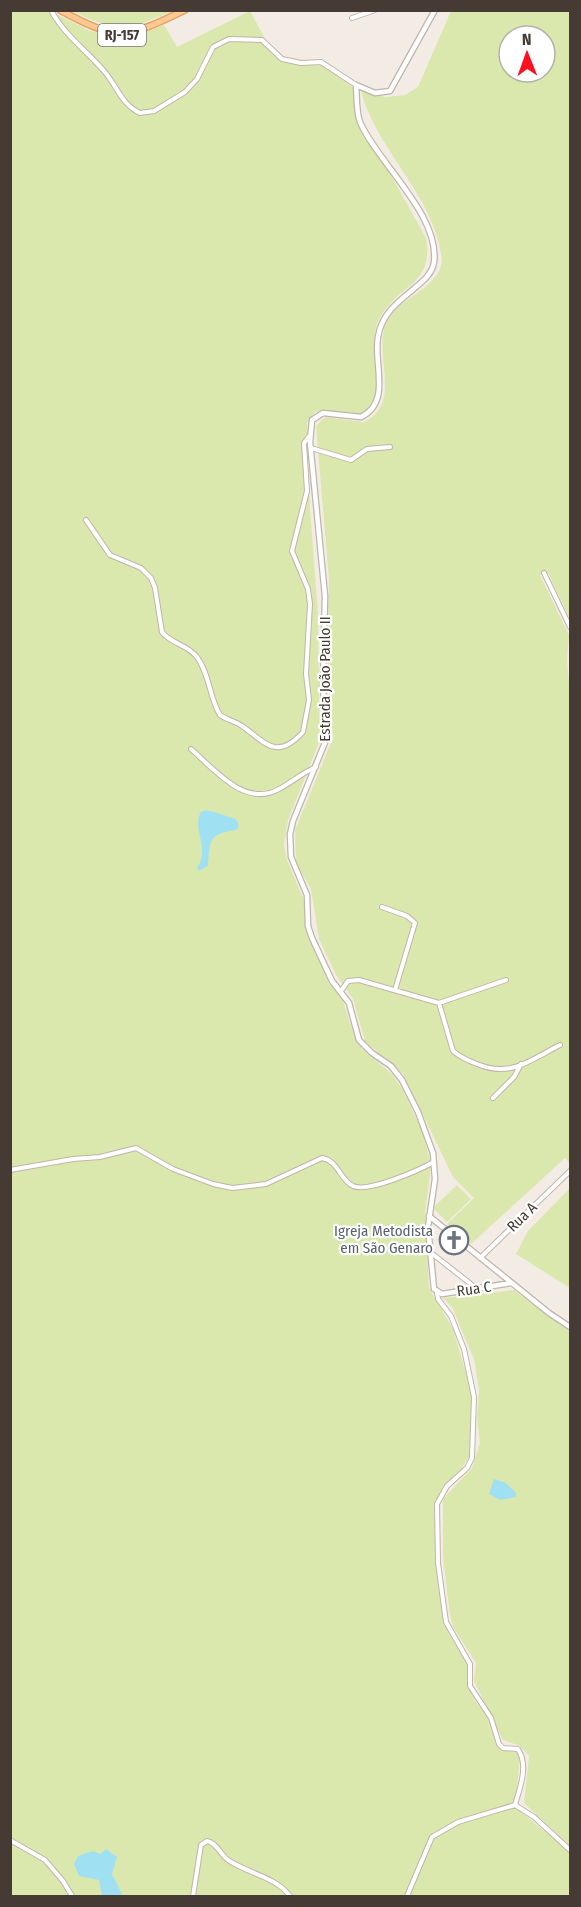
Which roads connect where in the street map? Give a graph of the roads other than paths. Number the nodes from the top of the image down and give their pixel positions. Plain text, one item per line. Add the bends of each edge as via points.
1 (51, 10) edge
2 (60, 10) edge
3 (186, 10) edge
4 (375, 10) edge
5 (435, 10) edge
6 (352, 18) dead end
7 (356, 85) junction
8 (310, 435) junction
9 (390, 447) dead end
10 (311, 448) junction
11 (86, 520) dead end
12 (544, 573) dead end
13 (570, 627) edge
14 (191, 749) dead end
15 (316, 767) junction
16 (381, 907) dead end
17 (506, 980) dead end
18 (395, 990) junction
19 (341, 991) junction
20 (439, 1003) junction
21 (560, 1045) dead end
22 (522, 1064) junction
23 (493, 1098) dead end
24 (434, 1162) junction
25 (10, 1170) edge
26 (570, 1171) edge
27 (429, 1216) junction
28 (429, 1251) junction
29 (480, 1258) junction
30 (511, 1284) junction
31 (477, 1289) junction
32 (437, 1293) junction
33 (569, 1327) edge
34 (515, 1805) junction
35 (10, 1840) edge
36 (570, 1850) edge
37 (72, 1896) edge
38 (194, 1896) edge
39 (290, 1896) edge
40 (407, 1896) edge

1 - 7 street via 71,39 105,72 124,102 140,113 154,111 190,88 213,47 229,39 261,40 282,59 321,62
2 - 3 main road, RJ-157 via 96,29 119,35 137,32
4 - 6 street
5 - 7 street via 390,90 375,93
7 - 8 street via 361,123 418,209 432,240 434,264 422,283 398,299 381,327 377,345 380,388 374,407 356,418 318,414 312,420
8 - 10 street, Estrada João Paulo II
8 - 11 street via 304,443 307,491 292,551 310,599 306,674 309,706 303,732 287,743 273,747 264,744 244,727 220,715 198,659 189,648 162,632 151,578 141,568 110,555
9 - 10 street via 367,449 351,460
10 - 15 street, Estrada João Paulo II via 325,596 326,740
12 - 13 street
14 - 15 street via 227,781 254,795 277,790
15 - 19 street, Estrada João Paulo II via 293,820 291,857 307,895 309,931 332,981
16 - 18 street via 415,923
17 - 20 street
18 - 19 street via 354,979
18 - 20 street
19 - 24 street, Estrada João Paulo II via 349,1003 359,1040 402,1080 418,1112
20 - 22 street via 450,1045 458,1055 496,1071
21 - 22 street
22 - 23 street
24 - 25 street via 376,1185 358,1187 349,1183 333,1163 322,1158 266,1184 224,1187 173,1169 136,1148
24 - 27 street, Estrada João Paulo II
26 - 29 street, Rua A
27 - 28 street, Estrada João Paulo II
27 - 29 street
28 - 31 street
28 - 32 street, Estrada João Paulo II via 432,1285
29 - 30 street
30 - 31 street, Rua C
30 - 33 street
31 - 32 street, Rua C
32 - 34 street, Estrada João Paulo II via 458,1332 474,1389 472,1458 437,1504 438,1563 445,1612 450,1632 470,1664 470,1686 491,1718 499,1744 518,1749 523,1758
34 - 36 street
34 - 40 street via 458,1822 432,1836
35 - 37 street via 45,1860
38 - 39 street via 201,1845 207,1841 228,1860 275,1883

